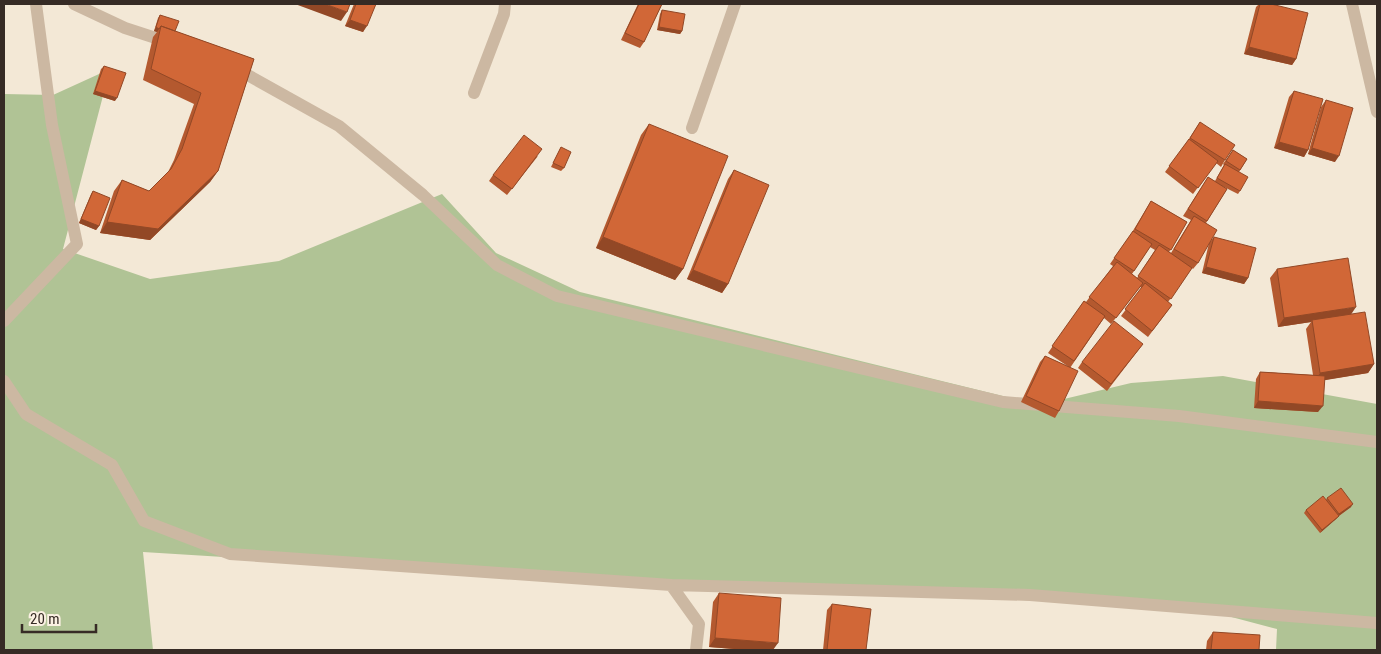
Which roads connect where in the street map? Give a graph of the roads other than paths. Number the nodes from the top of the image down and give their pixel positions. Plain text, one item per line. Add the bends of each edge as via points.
1 (36, 4) edge
2 (74, 4) edge
3 (505, 4) edge
4 (735, 4) edge
5 (1352, 4) edge
6 (178, 45) edge
7 (228, 64) edge
8 (474, 93) dead end
9 (1377, 112) edge
10 (692, 128) dead end
11 (4, 321) edge
12 (4, 381) edge
13 (1377, 442) edge
14 (670, 585) junction
15 (1377, 623) edge
16 (696, 650) edge

1 - 11 street via 52,125 77,244
2 - 6 street via 125,28
3 - 8 street
4 - 10 street
5 - 9 street
7 - 13 street via 339,126 423,195 497,265 557,296 1003,402 1179,416
12 - 14 street via 26,414 112,465 144,521 230,554
14 - 15 street via 1030,595
14 - 16 street via 699,624

